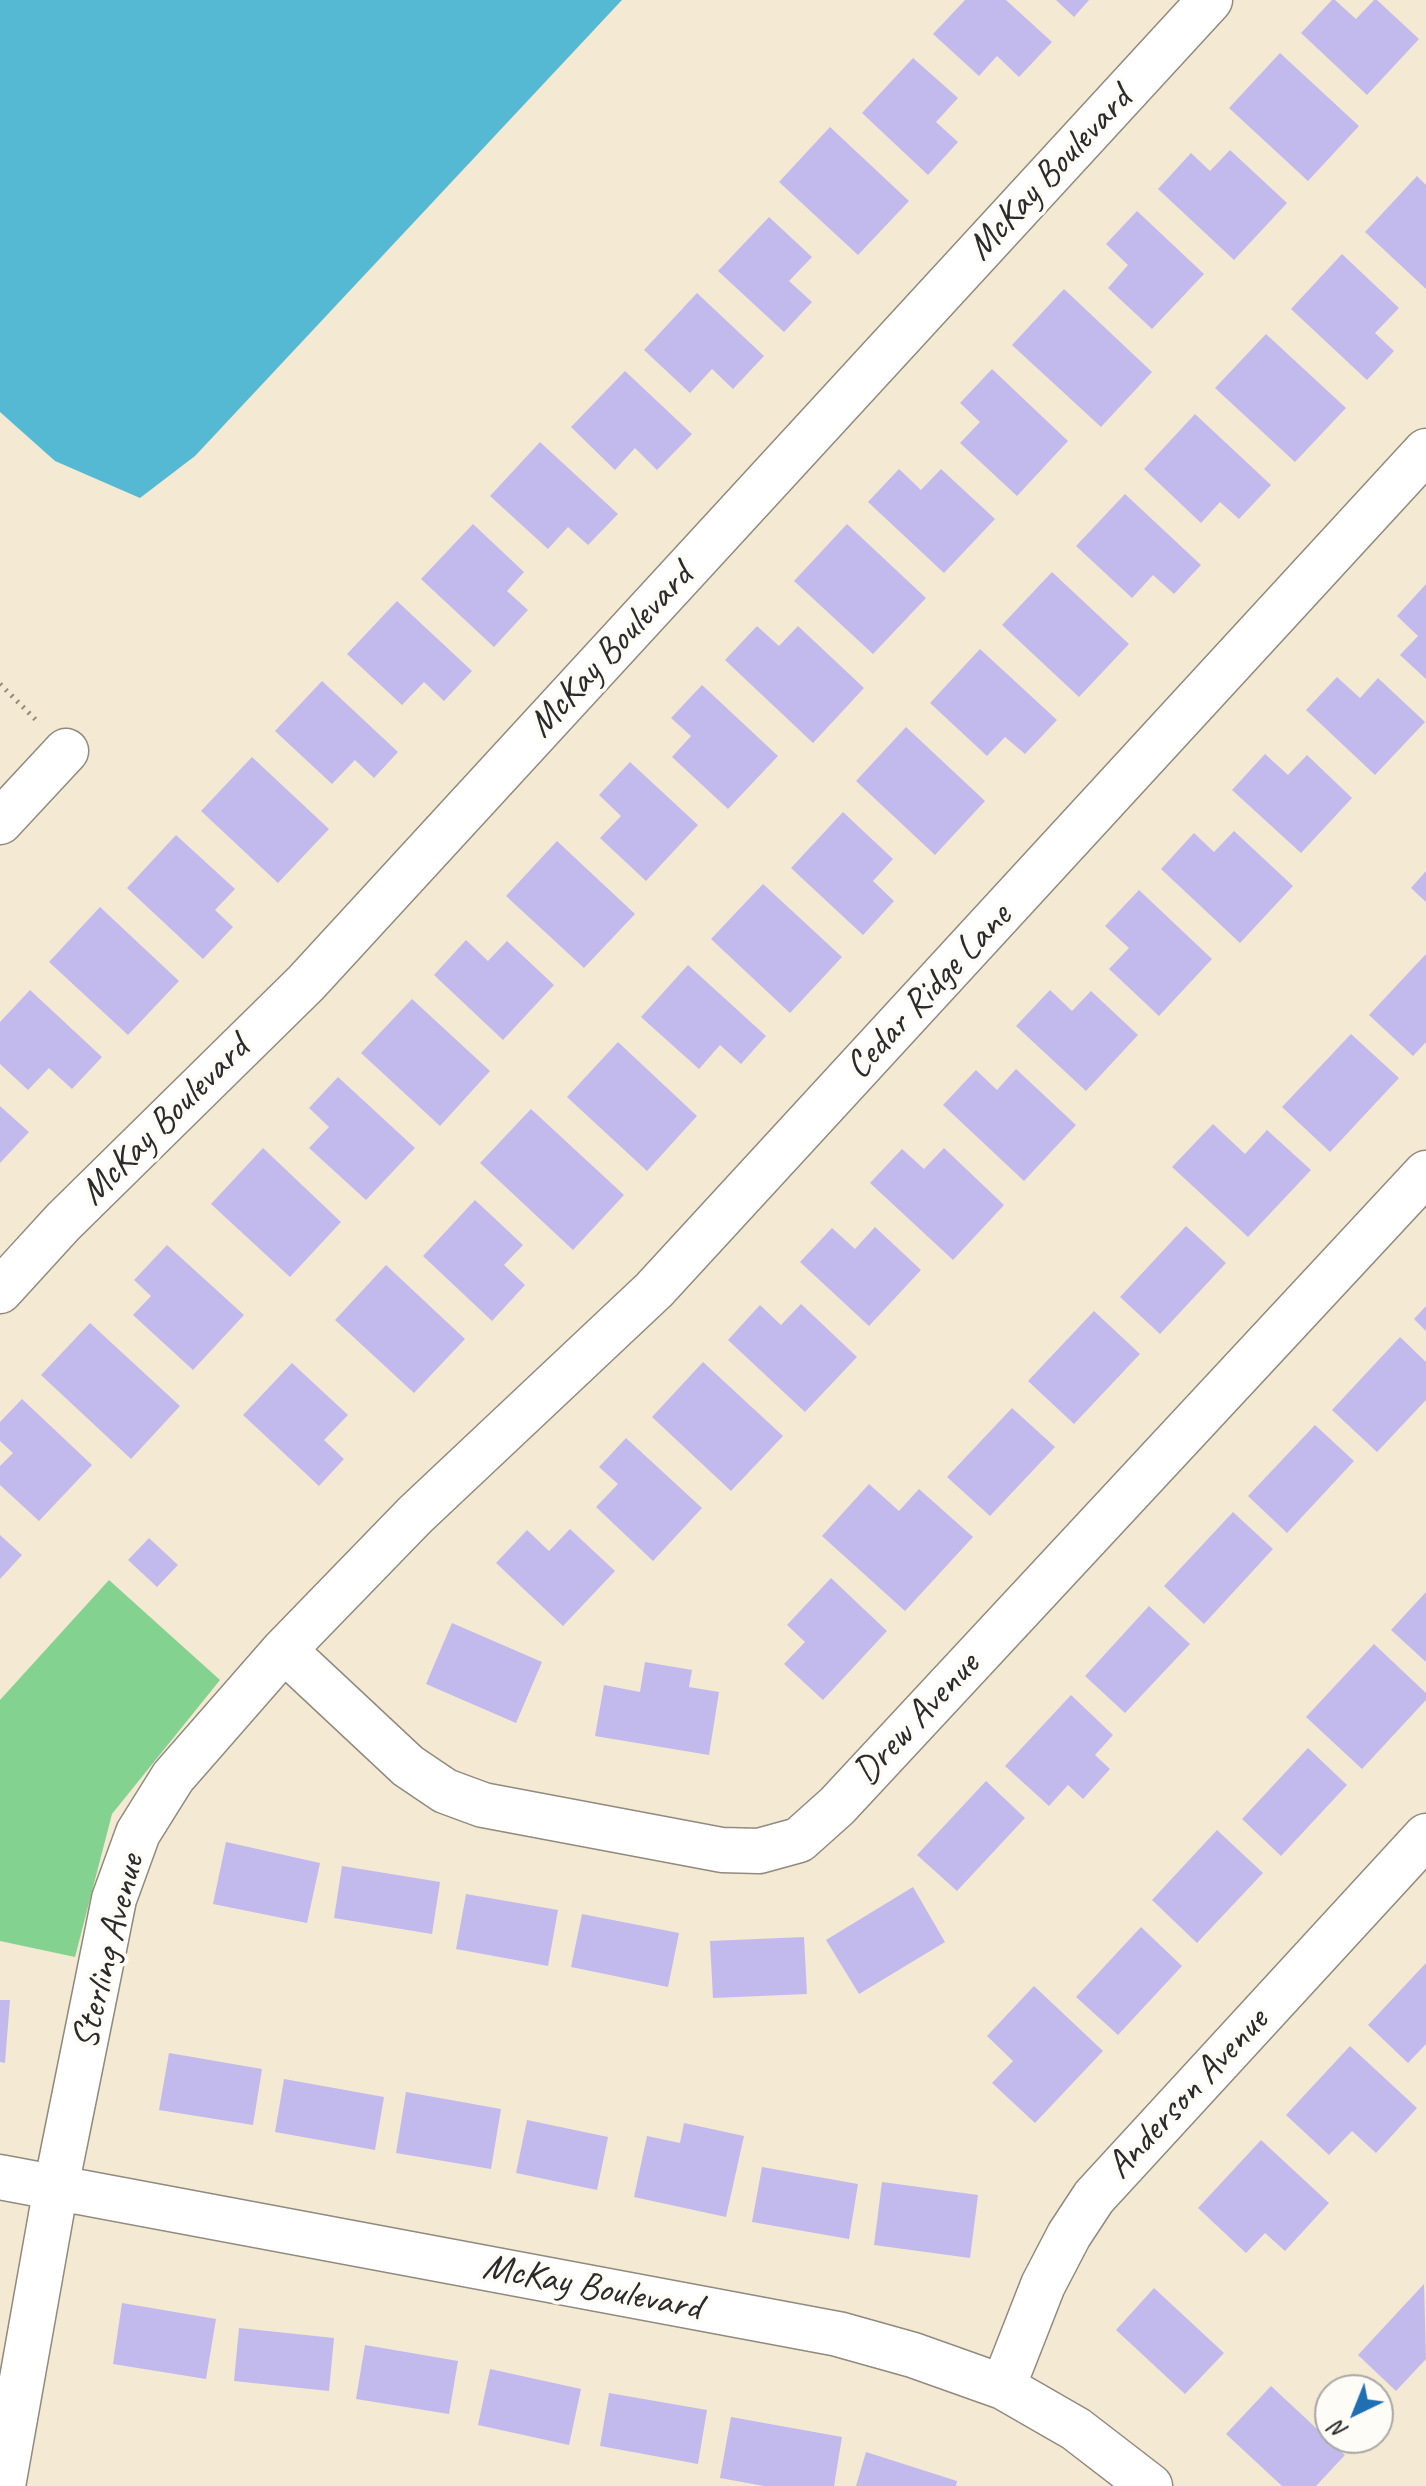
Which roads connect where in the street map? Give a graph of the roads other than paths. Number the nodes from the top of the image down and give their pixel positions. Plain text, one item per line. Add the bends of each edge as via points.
1 (1210, 0) edge
2 (1426, 451) edge
3 (66, 751) road end
4 (0, 822) edge
5 (1426, 1173) edge
6 (0, 1291) edge
7 (415, 1515) joint
8 (284, 1650) junction
9 (1426, 1836) edge
10 (0, 2177) edge
11 (56, 2187) junction
12 (1003, 2387) junction
13 (3, 2486) edge
14 (1150, 2486) edge

1 - 6 street, McKay Boulevard via 306,983
2 - 7 street, Cedar Ridge Lane via 654,1290
3 - 4 street
5 - 8 street, Drew Avenue via 837,1806 799,1840 759,1851 722,1850 458,1796 408,1766
7 - 8 street, Sterling Avenue
8 - 11 street, Sterling Avenue via 173,1777 138,1833 114,1899
9 - 12 street, Anderson Avenue via 1094,2197 1043,2285
10 - 11 street, McKay Boulevard
11 - 12 street, McKay Boulevard via 838,2334
11 - 13 street, Sterling Avenue
12 - 14 street, McKay Boulevard via 1076,2429

